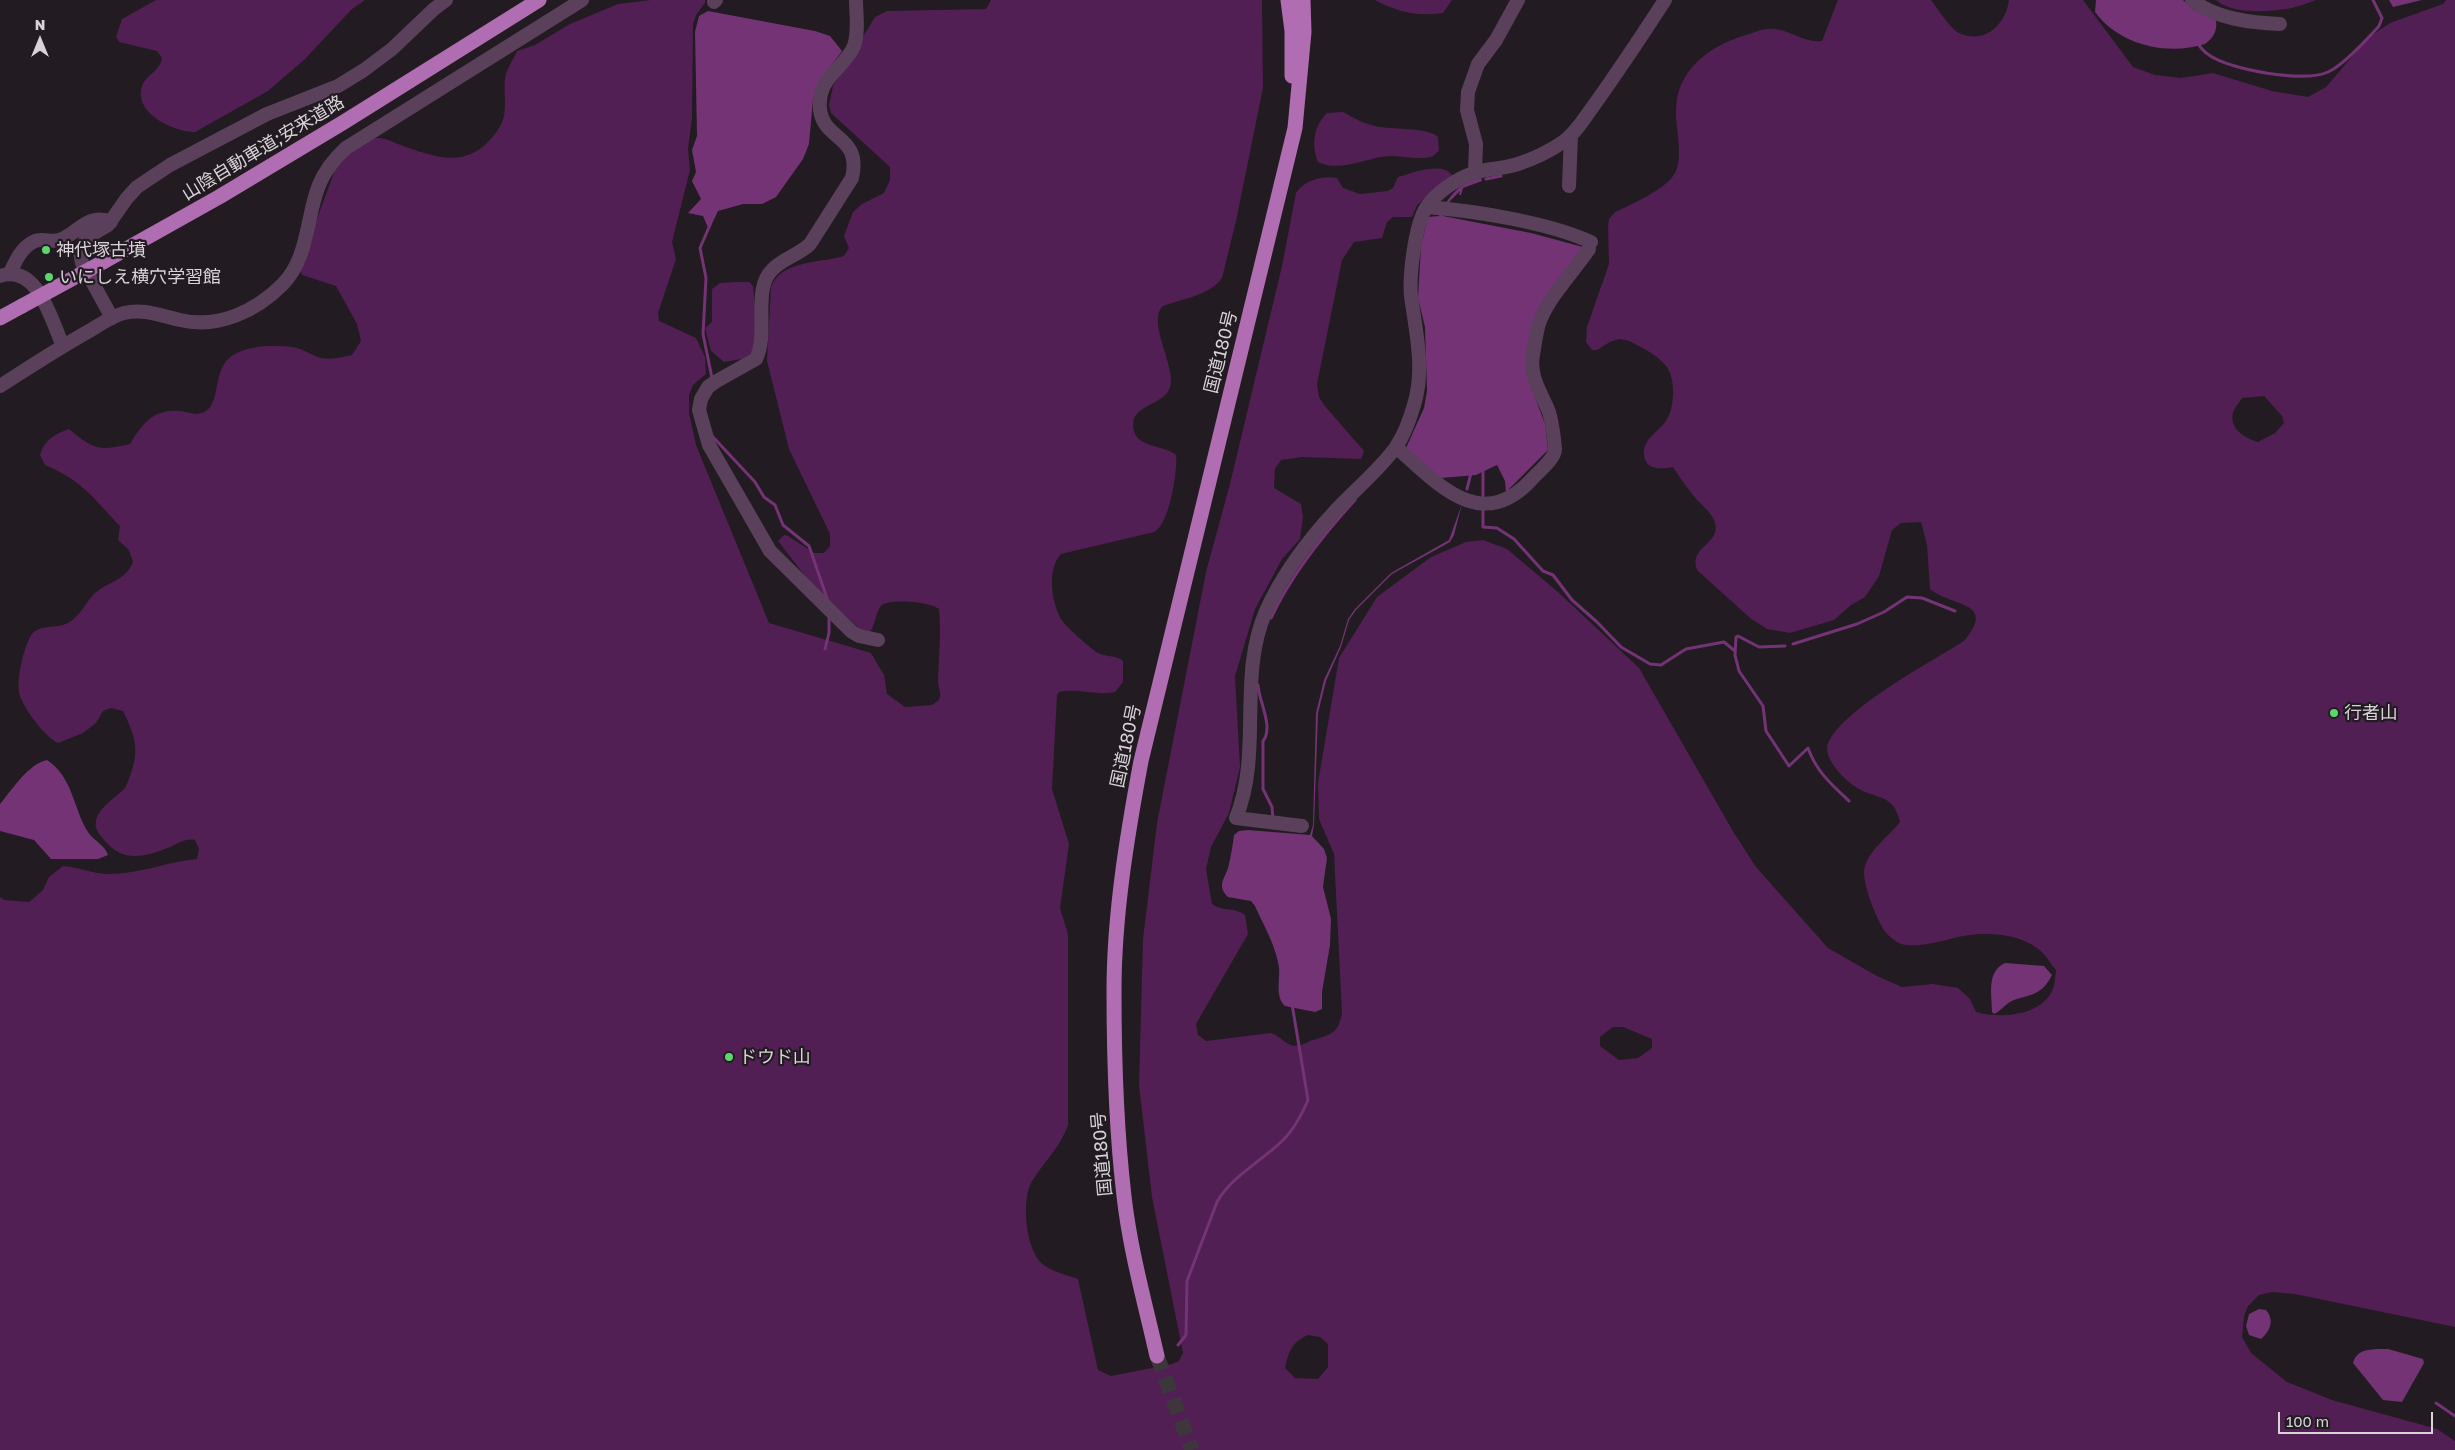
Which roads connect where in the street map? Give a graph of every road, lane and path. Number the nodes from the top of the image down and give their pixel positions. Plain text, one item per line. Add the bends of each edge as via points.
1 (446, 0) edge
2 (528, 0) edge
3 (539, 0) edge
4 (582, 0) edge
5 (856, 0) edge
6 (1288, 0) edge
7 (1303, 0) edge
8 (1518, 0) edge
9 (1665, 0) edge
10 (2192, 0) edge
11 (2280, 24) dead end
12 (470, 42) junction
13 (1571, 135) junction
14 (1288, 155) junction
15 (1475, 172) junction
16 (1569, 186) dead end
17 (1438, 208) junction
18 (111, 222) junction
19 (5, 275) edge
20 (0, 318) edge
21 (112, 318) junction
22 (63, 346) junction
23 (0, 386) edge
24 (1396, 447) junction
25 (878, 640) dead end
26 (1302, 826) dead end
27 (1157, 1356) tunnel mouth

1 - 18 street via 392,49 338,86 267,114 150,177 127,198
2 - 12 highway
3 - 12 highway, 山陰自動車道;安来道路
4 - 21 street via 346,148 331,162 319,185 296,265 283,283 251,308 213,322 182,321 143,311 122,313
5 - 25 street via 854,47 827,79 820,101 825,122 851,150 852,178 810,244 771,270 765,280 762,339 756,359 708,388 699,410 709,445 770,551 852,632
6 - 14 highway, 国道180号 via 1292,73
7 - 14 highway, 国道180号 via 1301,82 1296,128
8 - 15 street via 1496,40 1478,64 1468,92 1467,110 1476,144
9 - 13 street
10 - 11 street via 2225,17
12 - 20 highway, 山陰自動車道;安来道路, bridge via 236,187
13 - 15 street via 1549,150 1518,164
13 - 16 street
14 - 27 highway, 国道180号 via 1140,761 1129,828 1114,990 1117,1106 1124,1197
15 - 17 street via 1460,179
17 - 24 street via 1418,229 1411,294 1418,341 1419,384 1410,416
17 - 24 street via 1562,231 1590,246 1539,322 1533,378 1550,415 1555,450 1513,497 1488,504 1452,495
18 - 19 street via 92,221 60,240 32,242
18 - 21 street via 86,238 80,252 82,263
19 - 22 street via 20,274 32,282
21 - 22 street
22 - 23 street
24 - 26 street via 1307,547 1275,594 1257,636 1251,669 1248,765 1236,818

